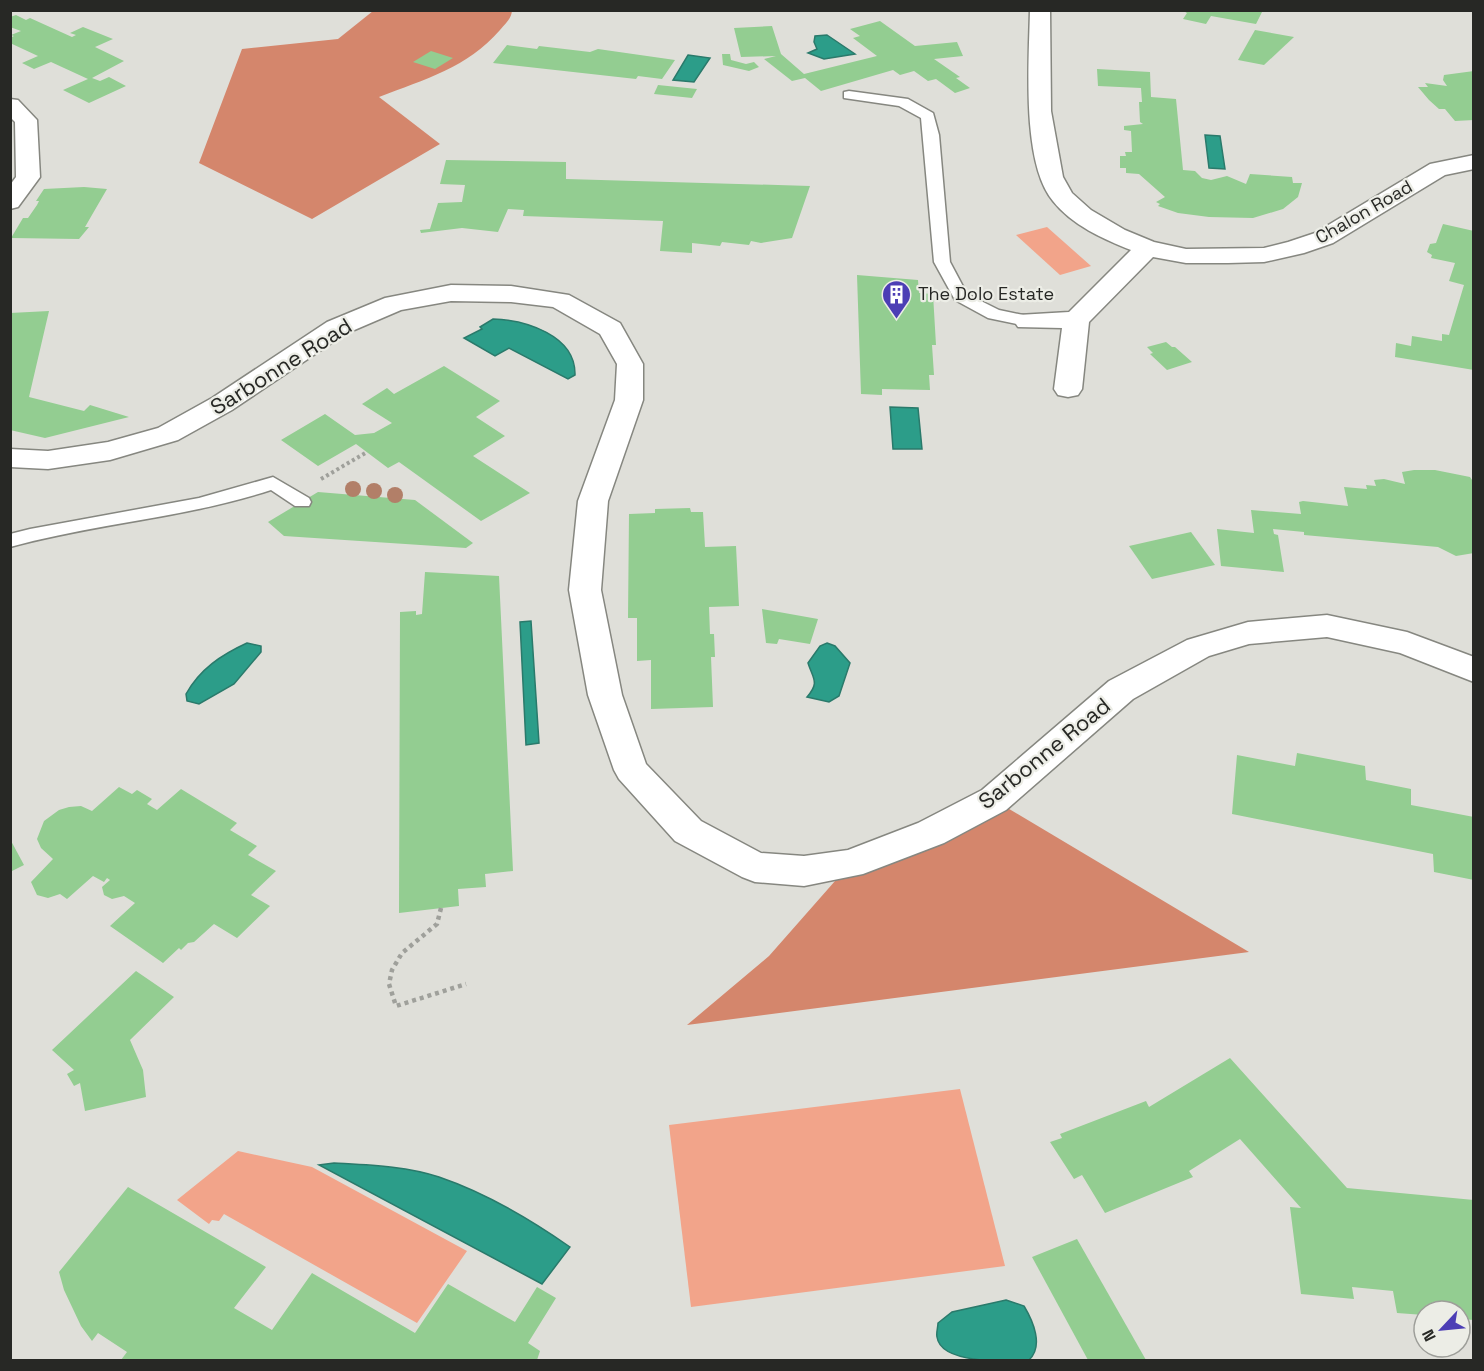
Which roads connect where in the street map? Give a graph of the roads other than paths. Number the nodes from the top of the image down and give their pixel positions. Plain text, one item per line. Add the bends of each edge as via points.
1 (1040, 10) edge
2 (849, 95) dead end
3 (10, 105) edge
4 (1473, 162) edge
5 (10, 202) edge
6 (1147, 248) junction
7 (1076, 320) junction
8 (1027, 321) joint
9 (1068, 388) dead end
10 (10, 458) edge
11 (297, 499) road end
12 (10, 541) edge
13 (1473, 670) edge

1 - 6 street, Chalon Road via 1040,111 1051,177 1062,197 1082,215 1116,236
2 - 8 lane via 903,102 928,116 942,262 961,297 994,314
3 - 5 street via 26,120 29,152 28,177
4 - 6 street, Chalon Road via 1438,170 1324,238 1295,248 1264,255 1186,256
6 - 7 street
7 - 8 street
7 - 9 street
10 - 13 street, Sarbonne Road via 48,460 111,451 168,434 222,404 336,328 394,303 451,293 560,300 611,329 630,364 629,400 594,501 585,590 605,695 631,770 688,831 754,867 804,871 850,864 931,834 994,800 1121,690 1198,648 1248,633 1327,626 1407,643
11 - 12 lane via 273,483 231,497 53,528

